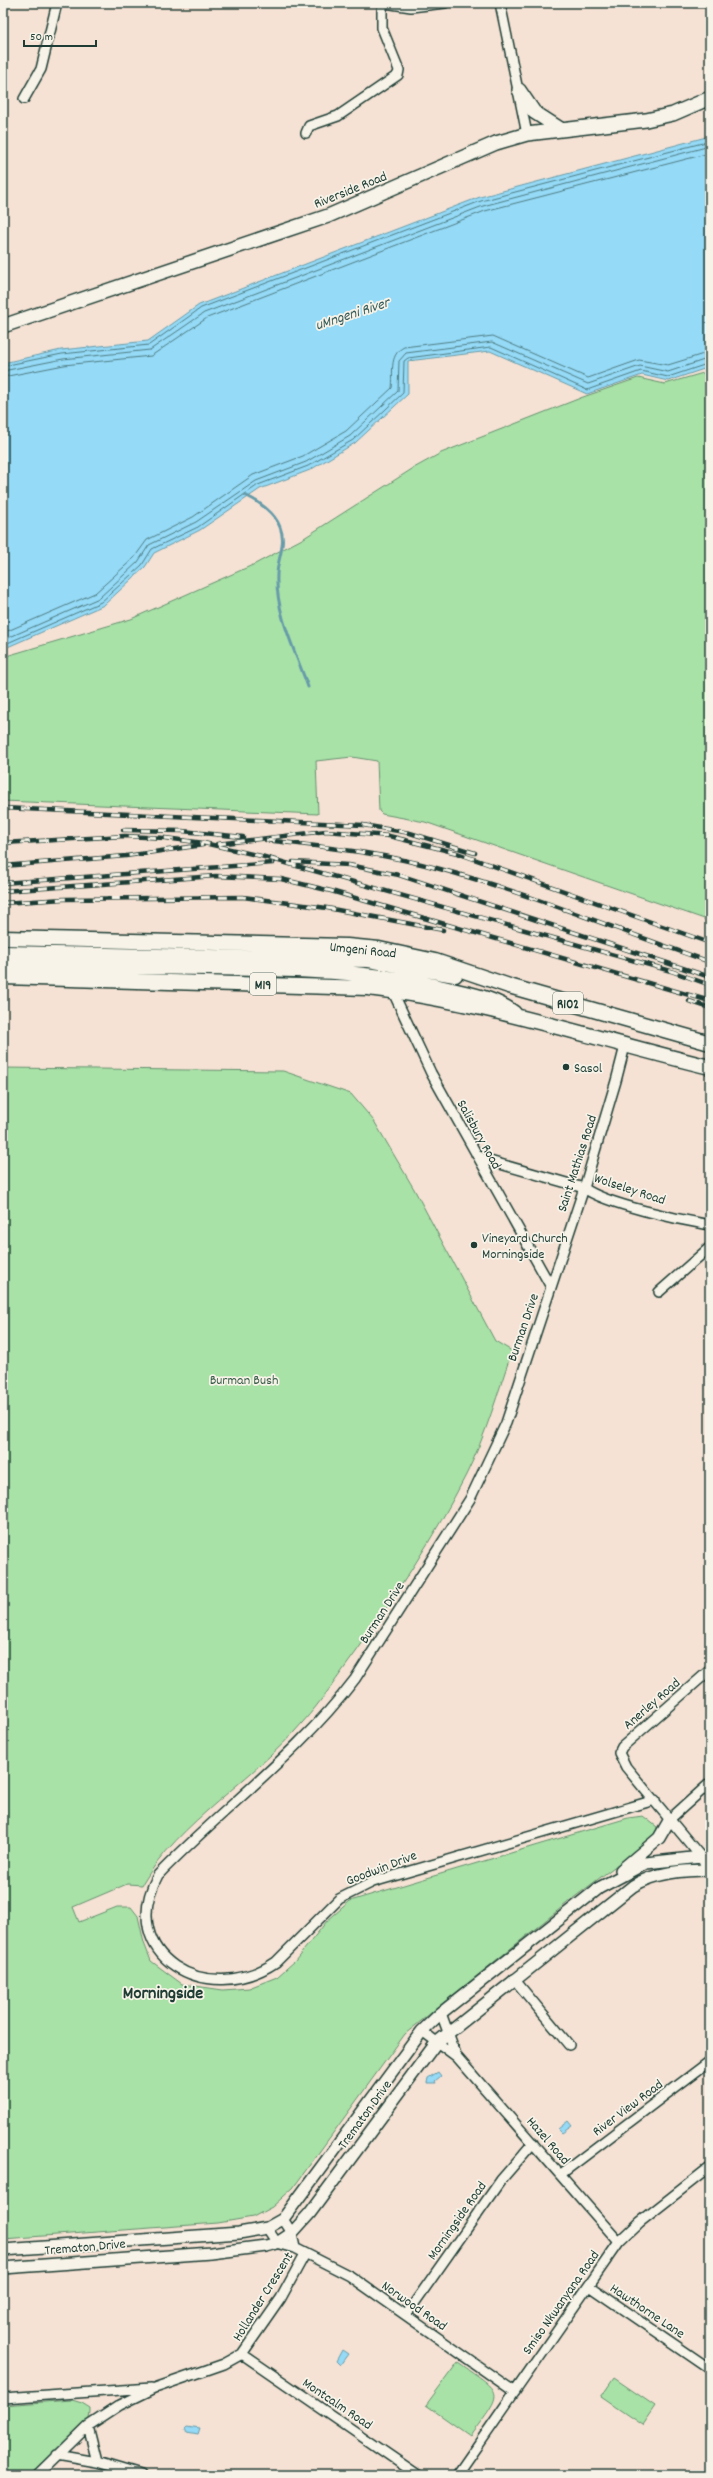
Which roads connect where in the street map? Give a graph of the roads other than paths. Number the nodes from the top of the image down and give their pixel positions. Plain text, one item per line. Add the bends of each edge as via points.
1 (57, 3) edge
2 (383, 3) edge
3 (445, 3) edge
4 (500, 3) edge
5 (519, 90) junction
6 (710, 98) edge
7 (24, 99) dead end
8 (562, 130) junction
9 (306, 133) dead end
10 (527, 134) junction
11 (3, 326) edge
12 (3, 938) edge
13 (3, 952) edge
14 (71, 960) junction
15 (3, 965) edge
16 (3, 977) edge
17 (509, 986) junction
18 (392, 990) junction
19 (520, 1018) junction
20 (710, 1043) edge
21 (625, 1046) junction
22 (710, 1067) edge
23 (474, 1153) junction
24 (584, 1188) junction
25 (710, 1225) edge
26 (710, 1247) edge
27 (551, 1287) junction
28 (659, 1292) dead end
29 (710, 1670) edge
30 (710, 1783) edge
31 (655, 1800) junction
32 (670, 1819) junction
33 (701, 1857) junction
34 (710, 1869) edge
35 (610, 1882) junction
36 (599, 1888) junction
37 (150, 1895) joint
38 (620, 1896) junction
39 (534, 1940) junction
40 (546, 1954) junction
41 (514, 1979) junction
42 (441, 2013) junction
43 (422, 2031) junction
44 (448, 2033) junction
45 (436, 2043) junction
46 (569, 2045) dead end
47 (457, 2057) junction
48 (710, 2061) edge
49 (350, 2128) junction
50 (365, 2137) junction
51 (533, 2143) junction
52 (710, 2167) edge
53 (561, 2174) junction
54 (283, 2219) junction
55 (267, 2228) junction
56 (292, 2232) junction
57 (174, 2238) junction
58 (619, 2242) junction
59 (277, 2243) junction
60 (66, 2245) junction
61 (295, 2248) junction
62 (3, 2250) edge
63 (305, 2254) junction
64 (175, 2255) junction
65 (67, 2263) junction
66 (3, 2268) edge
67 (589, 2286) junction
68 (406, 2315) junction
69 (242, 2354) junction
70 (710, 2369) edge
71 (155, 2388) junction
72 (515, 2392) junction
73 (3, 2398) edge
74 (88, 2426) junction
75 (57, 2455) junction
76 (97, 2462) junction
77 (38, 2475) edge
78 (141, 2475) edge
79 (418, 2475) edge
80 (457, 2475) edge

1 - 7 street via 41,69
2 - 3 street via 411,7
2 - 9 street via 382,28 399,73 344,113 309,126
4 - 5 street
5 - 8 main road via 534,112
5 - 10 street
6 - 8 main road, Riverside Road via 673,114 646,120
8 - 10 main road, Riverside Road
10 - 11 main road, Riverside Road via 496,143 328,216
12 - 17 main road, Umgeni Road via 347,946 379,949 436,960
13 - 14 main road
14 - 15 main road
14 - 17 main road via 369,960 402,964
14 - 19 main road via 378,975 492,1000
16 - 18 main road, M19
17 - 20 main road, Umgeni Road / R102
18 - 19 main road, M19
18 - 23 street, Salisbury Road via 430,1073
19 - 21 main road, R102
21 - 22 main road, R102
21 - 24 street, Saint Mathias Road
23 - 24 street, Wolseley Road via 486,1160
23 - 27 street, Salisbury Road
24 - 25 street, Wolseley Road via 593,1194 642,1209
24 - 27 street, Saint Mathias Road
26 - 28 street
27 - 37 street, Burman Drive via 506,1423 478,1484 355,1679 301,1743 158,1875
29 - 31 street, Anerley Road via 622,1747 619,1753 621,1761
30 - 32 street
31 - 32 street
31 - 37 street, Goodwin Drive via 373,1882 339,1899 276,1962 264,1970 238,1979 207,1980 173,1965 160,1952 152,1937 148,1912
32 - 33 street
32 - 36 street via 659,1838
33 - 34 street
33 - 35 street, Trematon Drive via 646,1864
34 - 38 street, Trematon Drive via 669,1872 655,1876 643,1880
35 - 36 street, Trematon Drive
35 - 38 street via 620,1881 623,1884
36 - 39 street, Trematon Drive
38 - 40 street, Trematon Drive
39 - 40 street
39 - 42 street, Trematon Drive
40 - 41 street, Trematon Drive
41 - 44 street, Trematon Drive
41 - 46 street
42 - 43 street, Trematon Drive
42 - 44 street, Hazel Road
43 - 45 street, Hazel Road
43 - 49 street, Trematon Drive
44 - 45 street, Trematon Drive
44 - 47 street, Hazel Road
45 - 47 street, Hazel Road
45 - 50 street, Trematon Drive
47 - 51 street, Hazel Road
48 - 53 street, River View Road
49 - 50 street
49 - 54 street, Trematon Drive
50 - 56 street, Trematon Drive via 310,2213
51 - 53 street, Hazel Road
51 - 68 street, Morningside Road via 501,2180
52 - 58 street, Smiso Nkwanyana Road via 640,2222
53 - 58 street, Hazel Road
54 - 55 street, Trematon Drive
54 - 56 street
55 - 57 street, Trematon Drive
55 - 59 street
56 - 59 street, Trematon Drive
56 - 61 street
57 - 60 street, Trematon Drive
57 - 64 street
58 - 67 street, Smiso Nkwanyana Road
59 - 61 street, Norwood Road
59 - 64 street, Trematon Drive via 237,2250
60 - 62 street, Trematon Drive
60 - 65 street
61 - 63 street, Norwood Road
63 - 68 street, Norwood Road via 337,2268
63 - 69 street, Hollander Crescent via 281,2298
64 - 65 street, Trematon Drive
65 - 66 street, Trematon Drive
67 - 70 street, Hawthorne Lane
67 - 72 street, Smiso Nkwanyana Road
68 - 72 street, Norwood Road
69 - 71 street, Hollander Crescent via 224,2364
69 - 79 street, Montcalm Road
71 - 73 street, Hollander Crescent
71 - 74 street, Hollander Crescent via 120,2405
72 - 80 street, Smiso Nkwanyana Road
74 - 75 street, Hollander Crescent
74 - 76 street
75 - 76 street
75 - 77 street, Hollander Crescent
76 - 78 street

